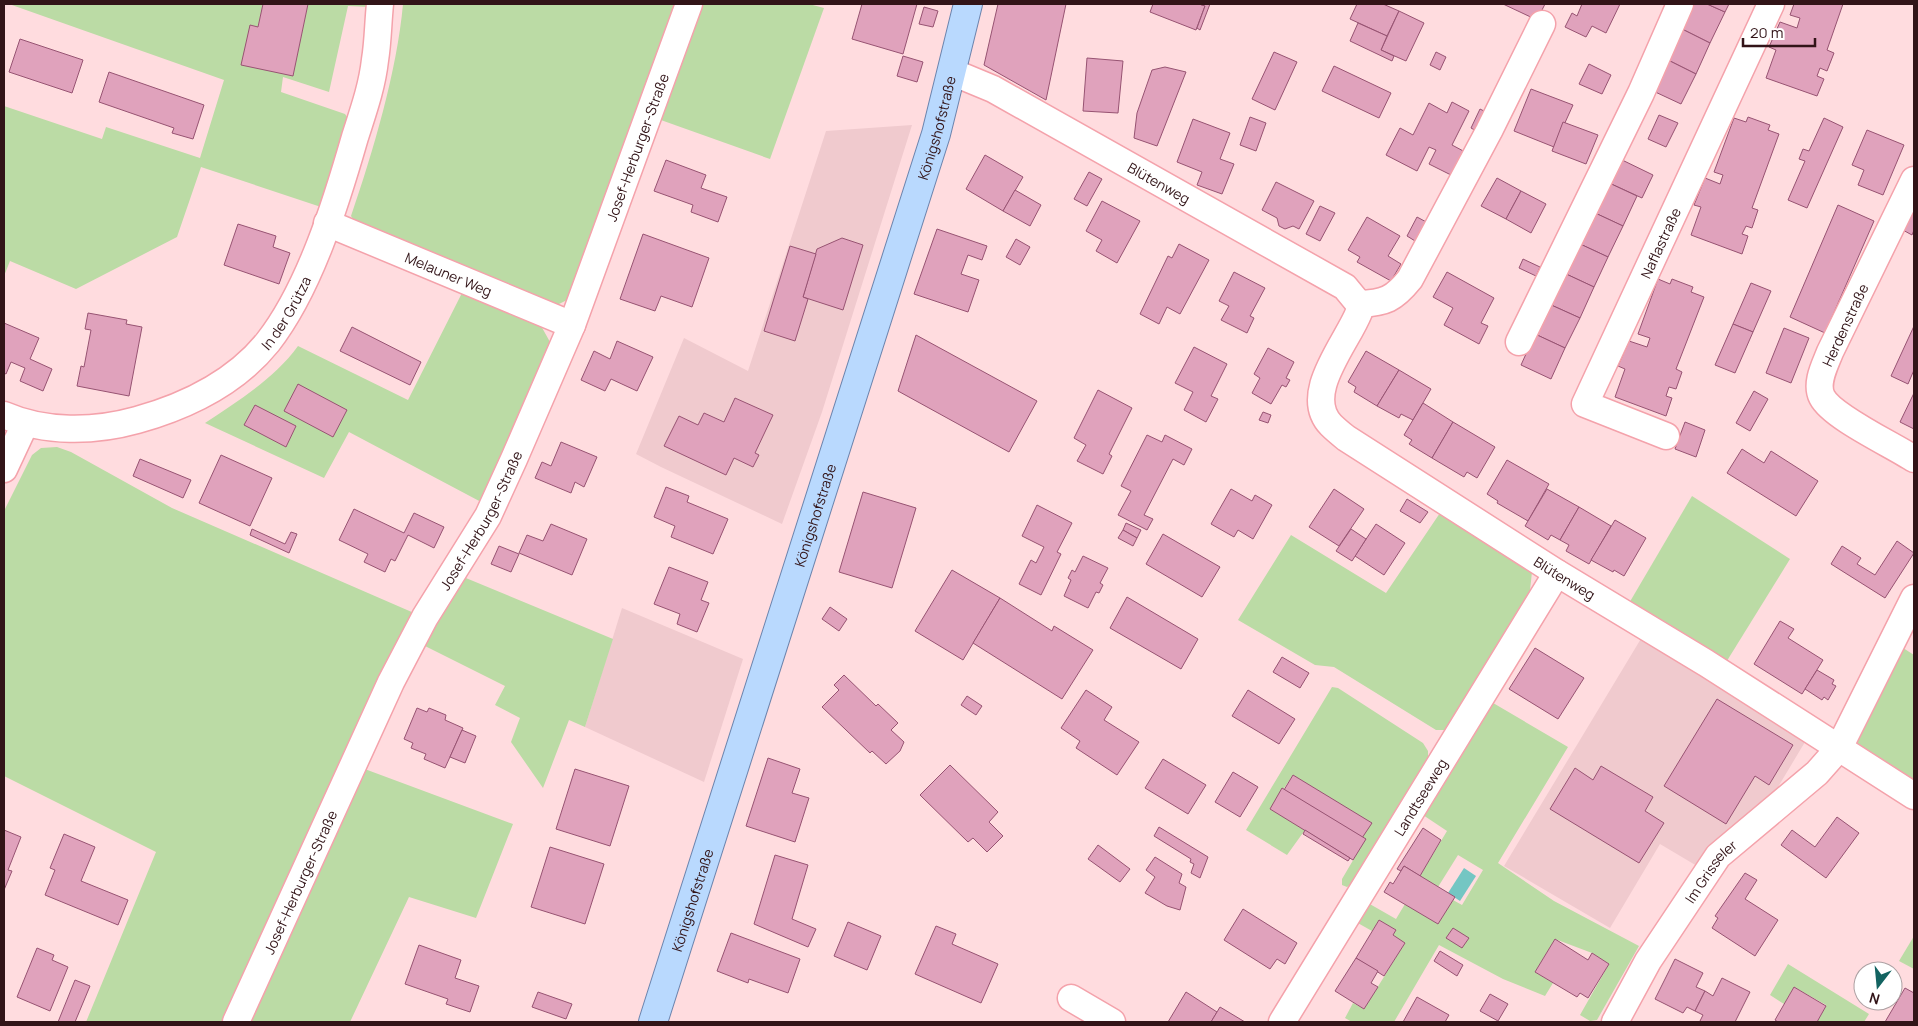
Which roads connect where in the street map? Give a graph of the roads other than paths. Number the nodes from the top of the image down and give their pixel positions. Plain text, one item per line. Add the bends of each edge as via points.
1 (380, 4) edge
2 (689, 4) edge
3 (968, 4) edge
4 (1680, 4) edge
5 (1771, 4) edge
6 (1542, 24) dead end
7 (952, 72) junction
8 (1914, 180) edge
9 (327, 223) junction
10 (1358, 304) junction
11 (572, 325) junction
12 (1520, 342) dead end
13 (14, 419) edge
14 (1666, 436) dead end
15 (1914, 459) edge
16 (4, 469) edge
17 (1556, 573) junction
18 (1914, 598) edge
19 (1839, 748) junction
20 (1914, 796) edge
21 (1071, 998) dead end
22 (236, 1022) edge
23 (653, 1022) edge
24 (1112, 1022) edge
25 (1282, 1022) edge
26 (1615, 1022) edge

1 - 9 street, In der Grütza via 369,92
2 - 11 street, Josef-Herburger-Straße
3 - 7 main road, Königshofstraße
4 - 12 street via 1641,93
5 - 14 street, Naflastraße via 1585,404
6 - 10 street via 1410,279 1398,294 1383,301
7 - 10 street, Blütenweg via 1001,93 1292,256 1345,287
7 - 23 main road, Königshofstraße via 936,134
8 - 15 street, Herdenstraße via 1820,379 1821,396 1833,411
9 - 11 street, Melauner Weg
9 - 13 street, In der Grütza via 298,292 267,342 248,362 198,399 118,426 75,429
10 - 17 street, Blütenweg via 1359,312 1335,358 1320,397 1330,424 1346,438
11 - 22 street, Josef-Herburger-Straße via 488,516 424,617 391,682
13 - 16 street
17 - 19 street, Blütenweg
17 - 25 street, Landtseeweg
18 - 19 street
19 - 20 street, Blütenweg
19 - 26 street, Im Grisseler via 1817,773 1718,856 1648,961
21 - 24 street

